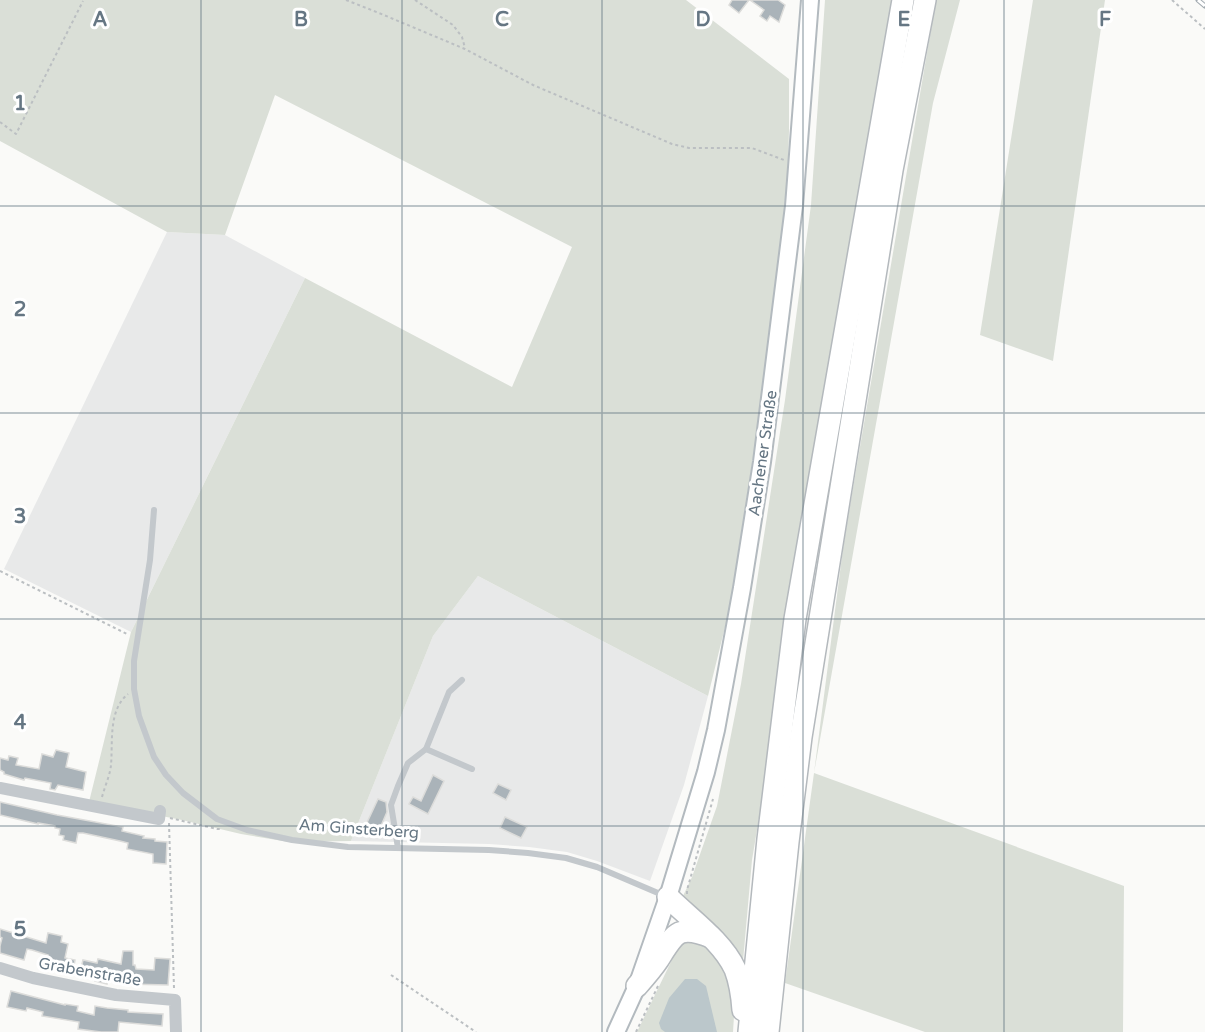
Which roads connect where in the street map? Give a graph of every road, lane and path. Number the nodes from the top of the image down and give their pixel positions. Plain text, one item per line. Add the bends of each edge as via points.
1 (84, 0) edge
2 (346, 0) edge
3 (415, 0) edge
4 (810, 0) edge
5 (903, 0) edge
6 (924, 0) edge
7 (1172, 0) edge
8 (1205, 29) edge
9 (465, 49) junction
10 (0, 122) edge
11 (798, 162) junction
12 (154, 510) dead end
13 (0, 571) edge
14 (137, 640) junction
15 (462, 680) dead end
16 (134, 689) junction
17 (426, 749) junction
18 (472, 769) dead end
19 (0, 788) edge
20 (99, 808) junction
21 (160, 811) junction
22 (228, 823) junction
23 (398, 848) junction
24 (668, 897) junction
25 (711, 938) junction
26 (0, 968) edge
27 (391, 975) dead end
28 (637, 986) junction
29 (175, 1000) junction
30 (176, 1032) edge
31 (476, 1032) edge
32 (616, 1032) edge
33 (747, 1032) edge
34 (768, 1032) edge

1 - 10 path via 16,134
2 - 9 path
3 - 9 path via 453,25 462,36
4 - 11 main road, Aachener Straße
5 - 33 highway via 795,619
6 - 34 highway via 892,170 801,737
7 - 8 path
9 - 11 path via 533,85 672,144 689,148 752,148
11 - 24 main road, Aachener Straße via 762,462 735,624 706,772
12 - 14 lane, Am Ginsterberg
13 - 14 path
14 - 16 lane, Am Ginsterberg
15 - 17 lane via 449,692
16 - 20 path via 117,706 111,767
16 - 22 lane, Am Ginsterberg via 145,735 166,775 217,819
17 - 18 lane
17 - 23 lane via 408,763 391,805
19 - 20 street
20 - 21 street via 159,819
21 - 22 path via 171,819 217,829
21 - 29 path via 169,822
22 - 23 lane, Am Ginsterberg via 291,840
23 - 24 lane, Am Ginsterberg via 489,850 566,858
24 - 25 highway
24 - 28 main road, Aachener Straße
25 - 28 highway via 692,931 674,936
25 - 33 highway via 735,970
26 - 29 street, Grabenstraße via 116,995
27 - 31 path
28 - 32 main road, Aachener Straße
29 - 30 street

